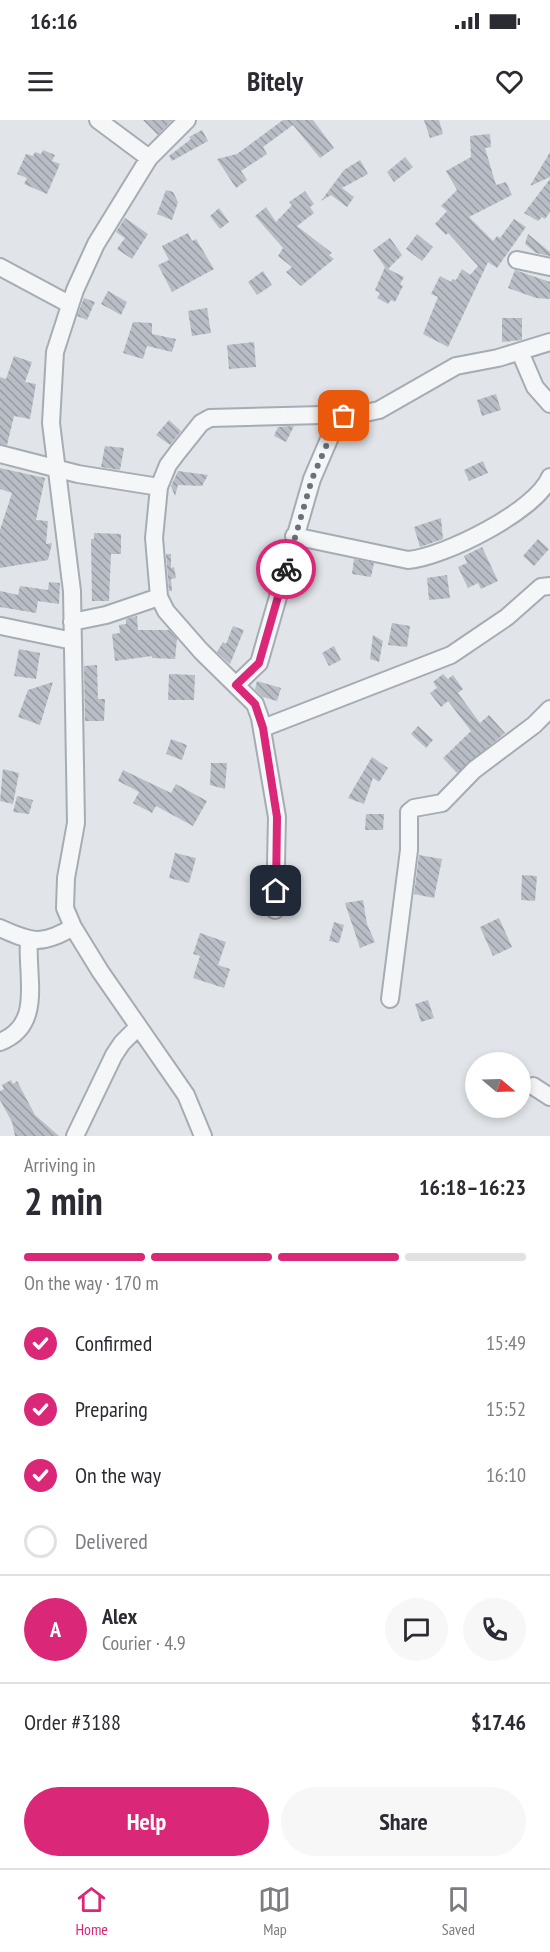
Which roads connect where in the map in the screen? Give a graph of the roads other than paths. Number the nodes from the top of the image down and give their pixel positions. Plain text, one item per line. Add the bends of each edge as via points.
1 (98, 120) edge
2 (187, 120) edge
3 (148, 158) junction
4 (516, 260) dead end
5 (0, 267) edge
6 (550, 267) edge
7 (69, 304) junction
8 (550, 342) edge
9 (520, 352) junction
10 (550, 404) edge
11 (339, 416) junction
12 (0, 454) edge
13 (58, 469) junction
14 (550, 477) edge
15 (159, 487) junction
16 (294, 536) junction
17 (550, 586) edge
18 (159, 597) junction
19 (72, 622) junction
20 (1, 626) edge
21 (73, 641) junction
22 (236, 685) junction
23 (550, 709) edge
24 (263, 728) junction
25 (275, 910) dead end
26 (73, 927) junction
27 (0, 928) edge
28 (29, 940) junction
29 (390, 999) dead end
30 (138, 1027) junction
31 (0, 1042) edge
32 (533, 1086) dead end
33 (550, 1098) edge
34 (75, 1136) edge
35 (202, 1136) edge

1 - 3 street
2 - 3 street
3 - 7 street via 96,244
4 - 6 street
5 - 7 street
7 - 13 street via 52,378 51,423
8 - 9 street
9 - 10 street via 535,387
9 - 11 street via 456,366 379,410
11 - 15 street via 210,418 201,423 168,465
11 - 16 street via 312,479
12 - 13 street
13 - 15 street
13 - 19 street
14 - 16 street via 533,500 492,527 426,559 408,560
15 - 18 street via 154,538
16 - 22 street via 259,663
17 - 24 street via 541,587 507,617 451,654
18 - 19 street
18 - 22 street via 166,611
19 - 21 street
20 - 21 street
21 - 26 street via 76,823 64,897
22 - 24 street via 255,704
23 - 29 street via 474,770 441,803 409,812 409,850
24 - 25 street via 277,817
26 - 28 street via 48,940
26 - 30 street
27 - 28 street
28 - 31 street via 31,997 26,1020 22,1029
30 - 34 street via 114,1055
30 - 35 street via 186,1095
32 - 33 street

